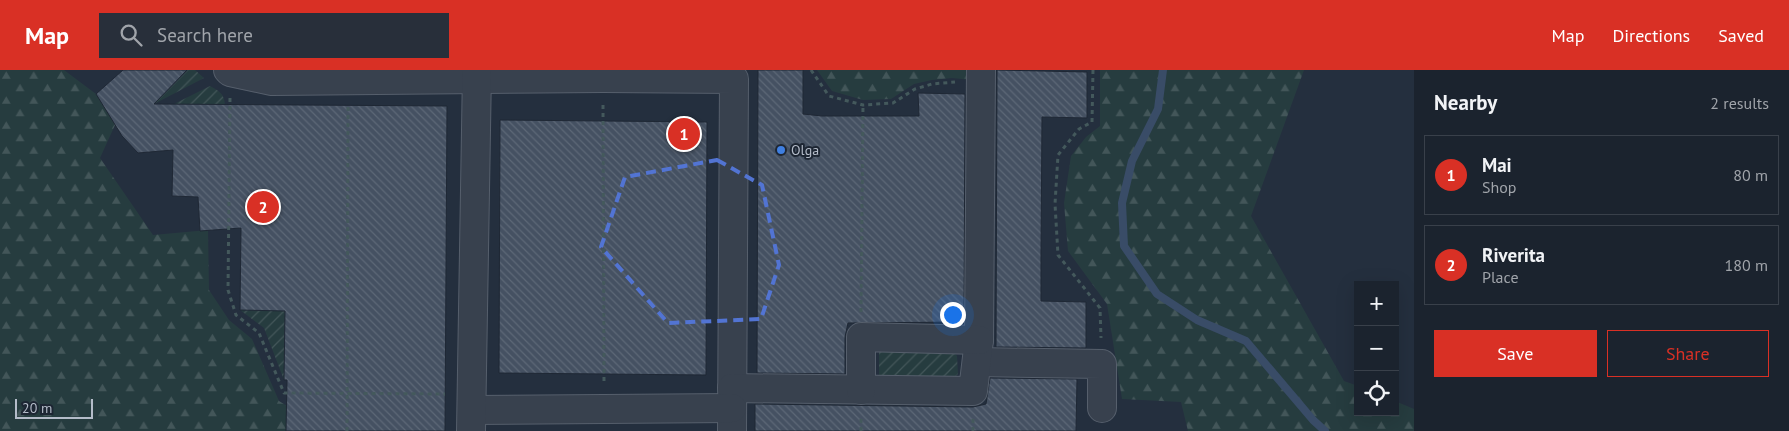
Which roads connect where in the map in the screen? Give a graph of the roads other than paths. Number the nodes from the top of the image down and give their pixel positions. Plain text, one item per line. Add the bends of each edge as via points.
1 (229, 71) edge
2 (477, 75) edge
3 (981, 78) edge
4 (978, 351) junction
5 (862, 390) junction
6 (1102, 408) dead end
7 (732, 409) edge
8 (472, 412) edge

1 - 2 street via 272,81
2 - 7 street via 734,78
2 - 8 street
3 - 4 street
4 - 5 street via 973,390
4 - 5 street via 861,337
4 - 6 street via 1102,364
5 - 7 street
7 - 8 street

